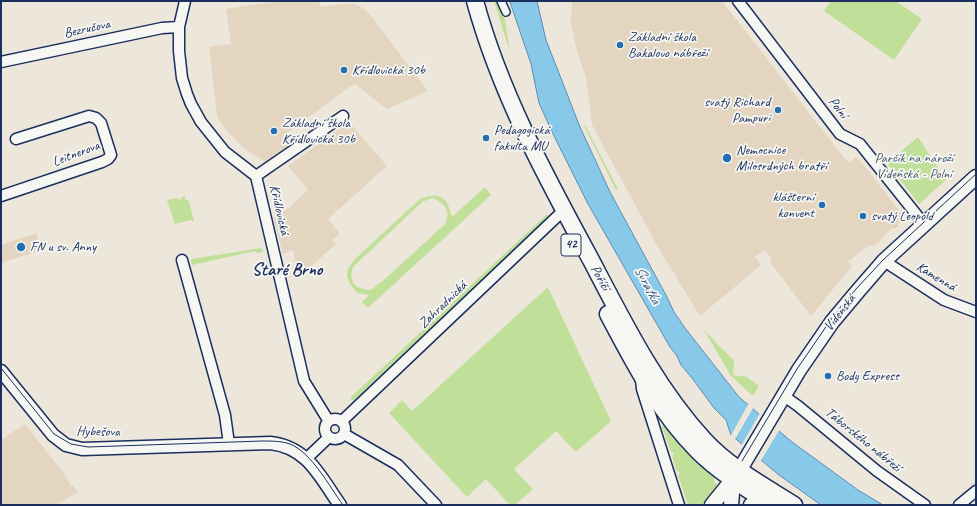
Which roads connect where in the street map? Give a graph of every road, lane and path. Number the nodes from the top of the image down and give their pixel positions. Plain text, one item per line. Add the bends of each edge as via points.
1 (185, 1) edge
2 (464, 1) edge
3 (475, 1) edge
4 (501, 1) edge
5 (738, 1) edge
6 (506, 12) dead end
7 (179, 26) junction
8 (1, 62) edge
9 (343, 116) dead end
10 (16, 139) dead end
11 (256, 176) junction
12 (976, 177) edge
13 (1, 196) edge
14 (560, 213) junction
15 (924, 224) junction
16 (182, 260) dead end
17 (884, 261) junction
18 (976, 312) edge
19 (1, 371) edge
20 (641, 375) junction
21 (784, 396) junction
22 (328, 420) junction
23 (342, 421) junction
24 (344, 434) junction
25 (329, 437) junction
26 (229, 444) junction
27 (306, 459) junction
28 (738, 473) junction
29 (976, 491) edge
30 (340, 505) edge
31 (436, 505) edge
32 (679, 505) edge
33 (712, 505) edge
34 (731, 505) edge
35 (751, 505) edge
36 (771, 505) edge
37 (794, 505) edge
38 (925, 505) edge
39 (959, 505) edge

1 - 7 street, Křídlovická
2 - 14 main road, Poříčí / 42 via 494,91 512,131
3 - 14 main road, Poříčí / 42 via 504,86
4 - 6 street
5 - 15 street, Polní via 840,134 860,144
7 - 8 street, Bezručova
7 - 11 street, Křídlovická via 181,72 191,104 201,122 225,152
9 - 11 street
10 - 13 street, Leitnerova via 89,116 101,123 111,155 102,162
11 - 22 street, Křídlovická via 304,381
12 - 15 main road, Vídeňská
14 - 20 main road, Poříčí / 42
14 - 23 street, Zahradnická
14 - 28 main road, Poříčí / 42 via 670,400 706,442
15 - 17 main road, Vídeňská
16 - 26 street via 224,415
17 - 18 street, Kamenná via 944,300
17 - 21 main road, Vídeňská via 832,322
19 - 26 street, Hybešova via 46,428 57,439 71,447 82,449
20 - 28 main road, Poříčí / 42 via 661,407 704,457
20 - 32 street, Poříčí via 642,389
21 - 28 main road, Vídeňská
21 - 38 street, Táborského nábřeží via 877,471
22 - 23 street via 334,418
22 - 25 street via 324,429
23 - 24 street via 345,427
24 - 25 street via 338,438
24 - 31 street via 398,465
25 - 27 street
26 - 27 street, Hybešova via 281,444
27 - 30 street, Hybešova
28 - 33 main road
28 - 34 main road
28 - 36 main road, Poříčí / 42
28 - 37 main road, Poříčí / 42
29 - 39 street
35 - 36 main road

